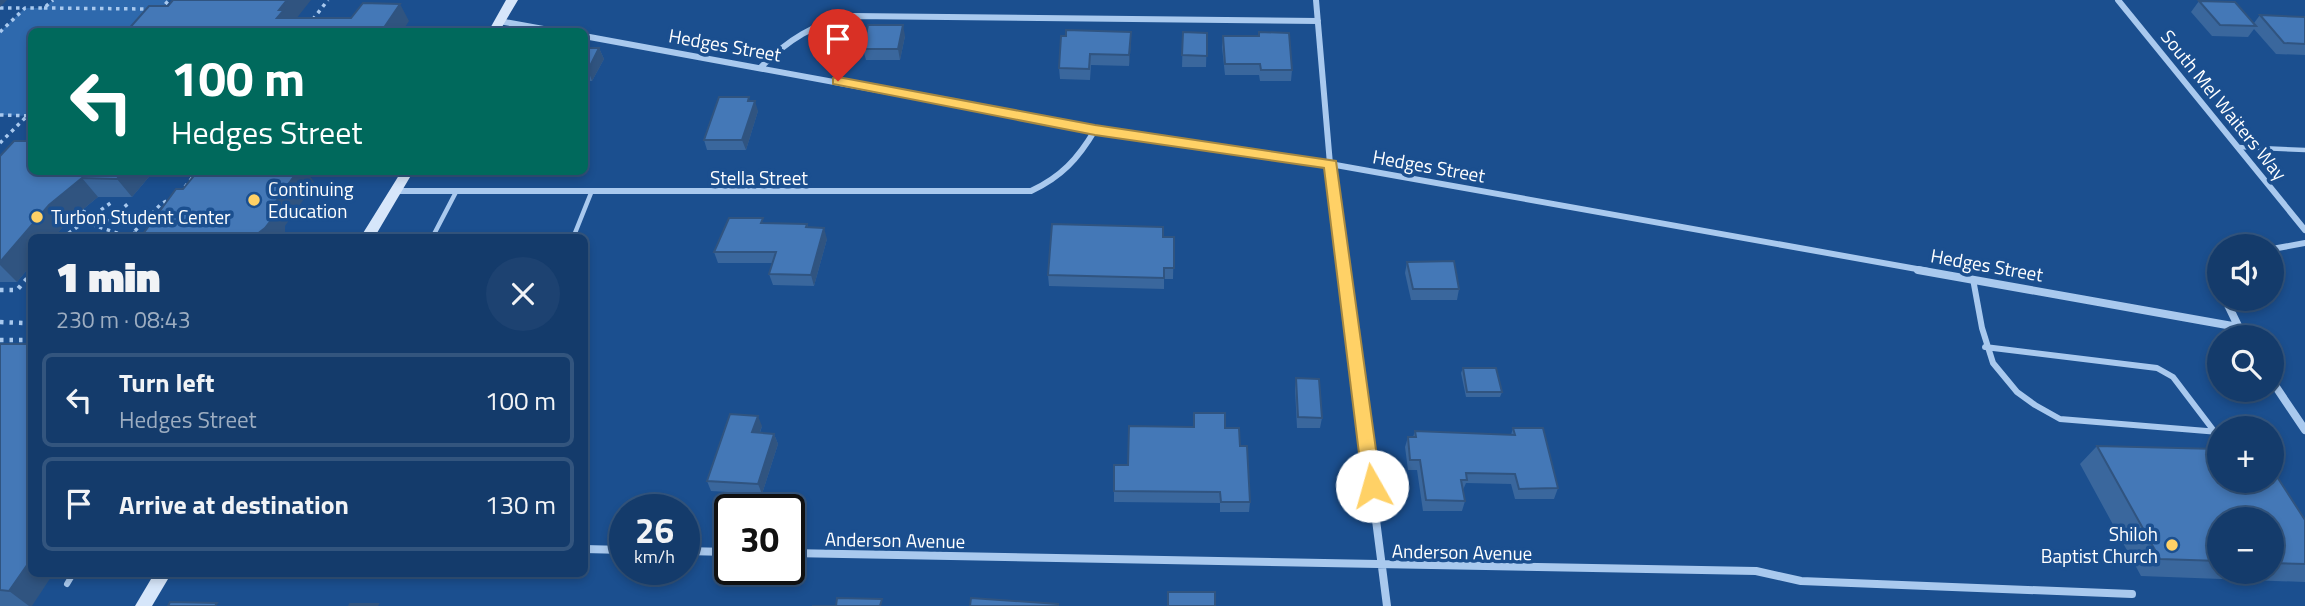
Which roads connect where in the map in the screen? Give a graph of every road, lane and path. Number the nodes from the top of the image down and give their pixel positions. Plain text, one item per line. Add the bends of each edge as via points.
1 (52, 0) edge
2 (169, 0) edge
3 (328, 0) edge
4 (512, 0) edge
5 (1316, 0) edge
6 (2118, 0) edge
7 (0, 8) edge
8 (25, 8) junction
9 (44, 8) junction
10 (161, 9) junction
11 (156, 15) edge
12 (1318, 21) junction
13 (496, 26) edge
14 (306, 28) edge
15 (517, 28) edge
16 (0, 32) edge
17 (588, 37) edge
18 (761, 67) junction
19 (0, 116) edge
20 (28, 116) edge
21 (28, 117) edge
22 (1095, 130) junction
23 (0, 143) edge
24 (2238, 147) junction
25 (2305, 149) edge
26 (1331, 164) junction
27 (195, 175) edge
28 (405, 175) edge
29 (396, 191) junction
30 (456, 192) junction
31 (591, 193) junction
32 (111, 202) edge
33 (129, 203) dead end
34 (82, 211) dead end
35 (94, 215) junction
36 (84, 222) junction
37 (99, 227) junction
38 (2305, 230) edge
39 (133, 233) joint
40 (68, 234) edge
41 (120, 234) edge
42 (137, 234) edge
43 (369, 234) edge
44 (434, 234) edge
45 (575, 234) edge
46 (2305, 243) edge
47 (2284, 247) edge
48 (28, 278) edge
49 (1973, 279) junction
50 (0, 289) edge
51 (0, 322) edge
52 (28, 325) edge
53 (2227, 325) edge
54 (0, 340) edge
55 (28, 340) edge
56 (1984, 347) junction
57 (2284, 399) edge
58 (2207, 419) edge
59 (2305, 430) edge
60 (2207, 431) edge
61 (588, 549) edge
62 (609, 550) edge
63 (805, 553) edge
64 (1383, 566) junction
65 (71, 577) edge
66 (161, 577) edge
67 (67, 584) dead end
68 (2132, 594) dead end
69 (143, 606) edge
70 (1387, 606) edge

1 - 9 path
2 - 10 path
3 - 14 path
4 - 13 main road
5 - 12 street
6 - 24 street, South Mel Waiters Way
7 - 8 path
8 - 9 path
8 - 16 path
9 - 10 path
10 - 11 path
12 - 18 street via 852,16 801,31
12 - 26 street
13 - 15 street
17 - 18 street, Hedges Street
18 - 22 street, Hedges Street
19 - 20 path
21 - 23 path
22 - 26 street, Hedges Street
22 - 31 street, Stella Street via 1079,160 1056,180 1031,191
24 - 25 lane
24 - 38 street, South Mel Waiters Way
26 - 49 street, Hedges Street
26 - 64 street
27 - 39 path
28 - 29 main road
29 - 30 street, Stella Street
29 - 43 main road
30 - 31 street, Stella Street
30 - 44 lane
31 - 45 lane
32 - 35 path
33 - 37 path
34 - 35 path
35 - 36 path
36 - 37 path
36 - 40 path
37 - 41 path
39 - 42 path
46 - 47 street
48 - 50 path via 17,290
49 - 53 street, Hedges Street
49 - 56 lane
51 - 52 path
54 - 55 path
56 - 58 lane via 2157,368 2174,377
56 - 60 lane via 2003,381 2060,419
57 - 59 street
61 - 62 street
63 - 64 street, Anderson Avenue
64 - 68 street, Anderson Avenue via 1756,571 1801,581
64 - 70 street
65 - 67 lane
66 - 69 main road

